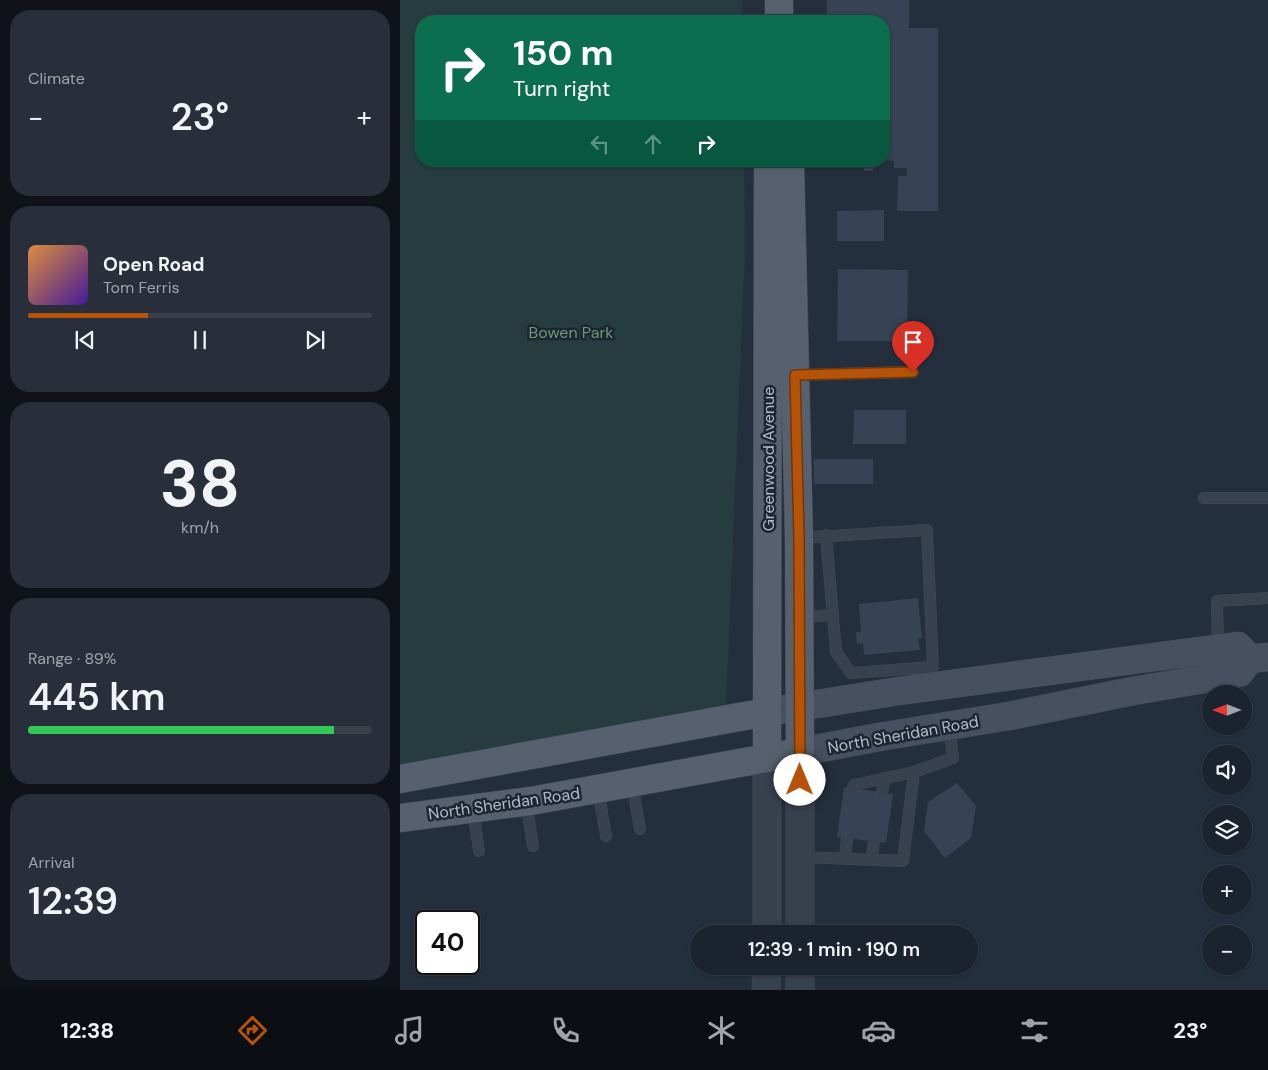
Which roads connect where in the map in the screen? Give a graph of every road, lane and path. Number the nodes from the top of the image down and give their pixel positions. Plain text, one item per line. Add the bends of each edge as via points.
1 (779, 0) edge
2 (779, 15) edge
3 (768, 167) edge
4 (790, 167) edge
5 (913, 372) dead end
6 (795, 375) junction
7 (1204, 498) dead end
8 (1268, 498) edge
9 (826, 536) junction
10 (799, 538) junction
11 (1268, 598) edge
12 (833, 615) junction
13 (800, 617) junction
14 (1218, 649) junction
15 (1259, 658) edge
16 (898, 680) junction
17 (800, 707) junction
18 (767, 712) junction
19 (950, 726) junction
20 (800, 752) junction
21 (767, 758) junction
22 (914, 772) junction
23 (885, 778) junction
24 (400, 779) edge
25 (632, 782) junction
26 (853, 788) dead end
27 (598, 789) junction
28 (882, 792) dead end
29 (526, 801) junction
30 (474, 809) junction
31 (400, 818) edge
32 (640, 828) dead end
33 (606, 836) dead end
34 (847, 838) dead end
35 (874, 842) dead end
36 (533, 846) dead end
37 (479, 851) dead end
38 (800, 857) junction
39 (845, 858) junction
40 (872, 859) junction
41 (766, 925) edge
42 (800, 925) edge
43 (766, 975) edge
44 (800, 975) edge
45 (766, 990) edge
46 (800, 990) edge

1 - 2 main road
3 - 18 main road, Greenwood Avenue
4 - 6 main road
5 - 6 lane
6 - 10 main road
7 - 8 lane
9 - 10 lane
9 - 12 lane
9 - 16 lane via 927,530 933,667
10 - 13 main road
11 - 14 lane via 1217,601
12 - 13 lane
12 - 16 lane via 836,652 845,666 851,672
13 - 17 main road
14 - 15 main road, North Sheridan Road via 1238,646
14 - 16 main road, North Sheridan Road
15 - 19 main road, North Sheridan Road via 1239,672
16 - 17 main road, North Sheridan Road
17 - 18 main road, North Sheridan Road
17 - 20 main road
18 - 21 main road, Greenwood Avenue
18 - 24 main road, North Sheridan Road
19 - 20 main road, North Sheridan Road
19 - 22 lane via 953,758
20 - 21 main road, North Sheridan Road
20 - 38 street
21 - 25 main road, North Sheridan Road
21 - 41 street
22 - 23 lane
22 - 40 lane via 903,861
23 - 26 lane via 854,785
23 - 28 lane
25 - 27 main road, North Sheridan Road
25 - 32 lane
27 - 29 main road, North Sheridan Road
27 - 33 lane
29 - 30 main road, North Sheridan Road
29 - 36 lane
30 - 31 main road, North Sheridan Road
30 - 37 lane
34 - 39 lane
35 - 40 lane
38 - 39 lane
38 - 42 street
39 - 40 lane
43 - 45 street
44 - 46 street

